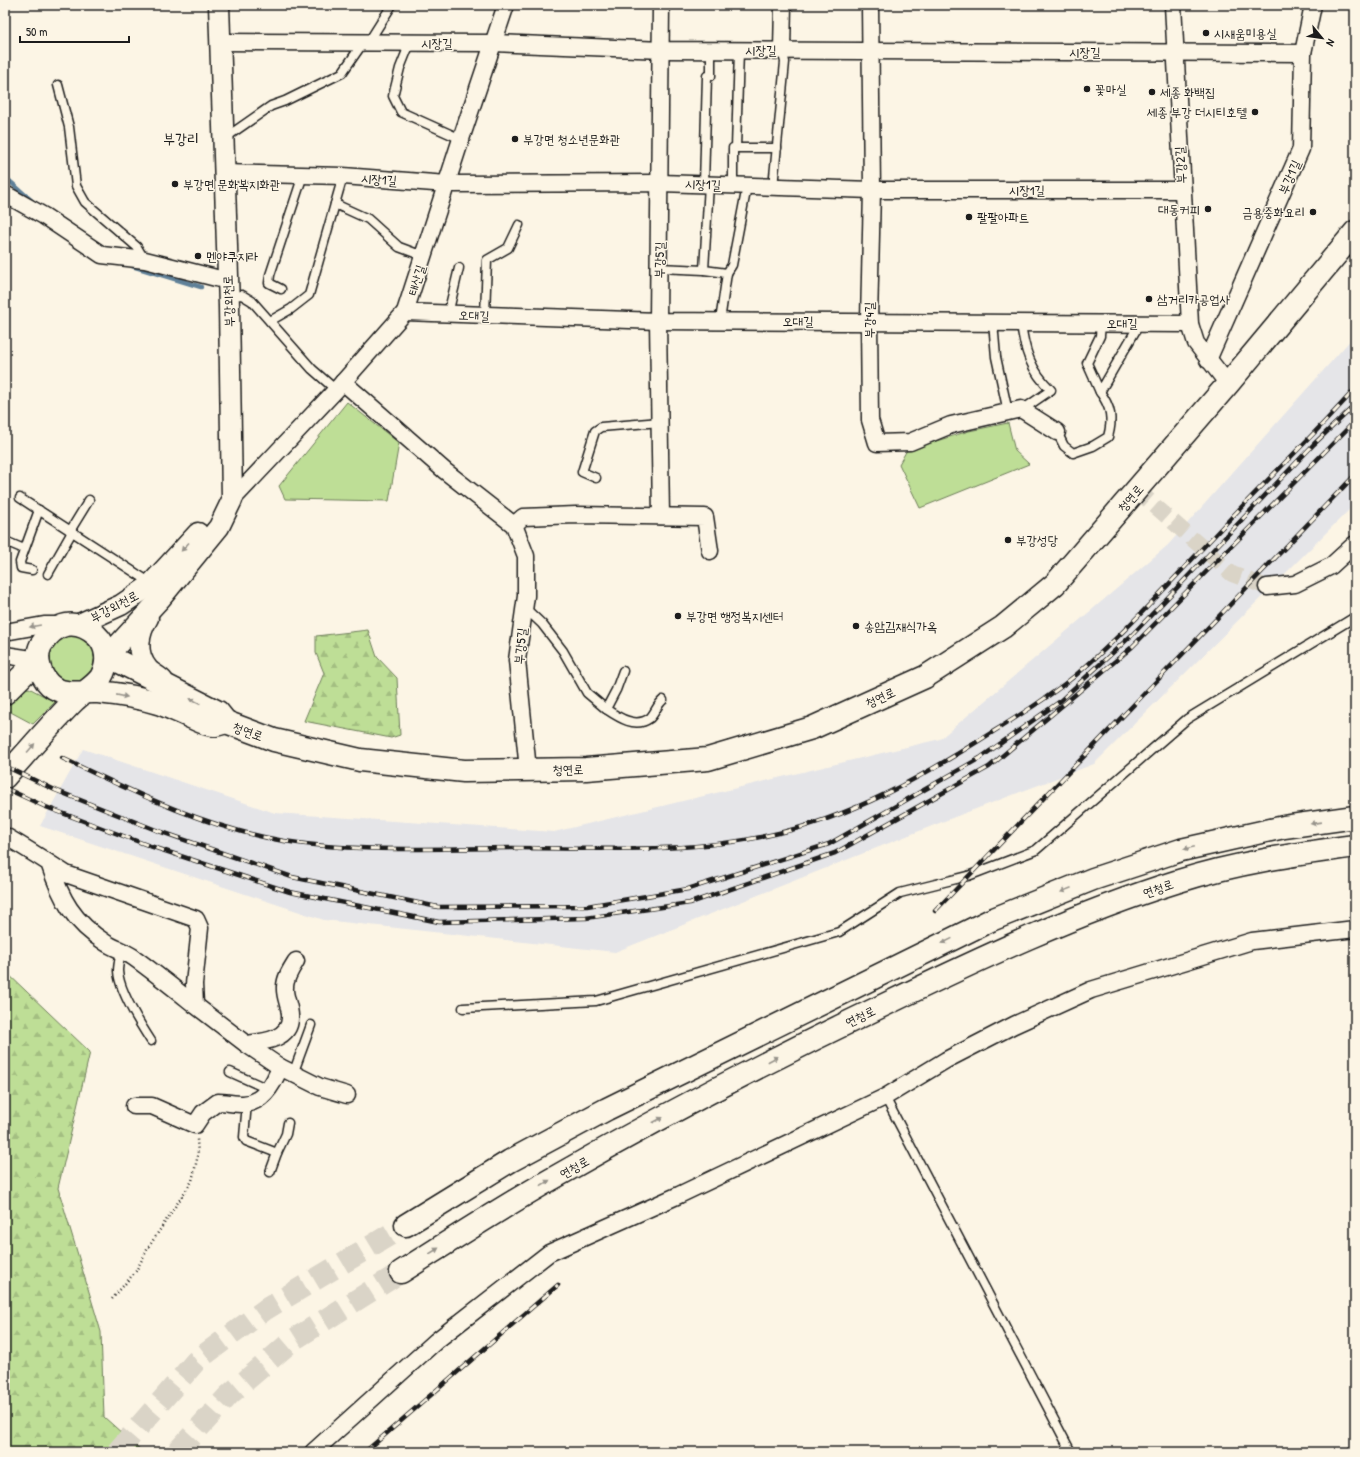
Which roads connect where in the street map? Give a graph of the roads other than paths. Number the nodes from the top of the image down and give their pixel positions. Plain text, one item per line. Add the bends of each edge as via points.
1 (219, 5) edge
2 (392, 5) edge
3 (506, 5) edge
4 (661, 5) edge
5 (783, 5) edge
6 (870, 5) edge
7 (1173, 5) edge
8 (1312, 5) edge
9 (220, 42) junction
10 (366, 43) junction
11 (410, 43) junction
12 (494, 43) junction
13 (662, 50) junction
14 (712, 50) junction
15 (739, 50) junction
16 (782, 50) junction
17 (870, 50) junction
18 (1175, 52) junction
19 (1302, 53) junction
20 (58, 85) dead end
21 (461, 139) junction
22 (223, 140) junction
23 (736, 148) junction
24 (777, 148) junction
25 (224, 173) junction
26 (303, 175) junction
27 (342, 176) junction
28 (660, 183) junction
29 (447, 184) junction
30 (706, 184) junction
31 (740, 185) junction
32 (773, 187) junction
33 (872, 190) junction
34 (1182, 190) junction
35 (5, 194) edge
36 (335, 204) junction
37 (519, 225) dead end
38 (1355, 232) edge
39 (423, 256) junction
40 (137, 259) junction
41 (459, 268) dead end
42 (659, 268) junction
43 (704, 270) junction
44 (727, 273) junction
45 (228, 289) junction
46 (282, 290) dead end
47 (405, 312) junction
48 (448, 314) junction
49 (485, 315) junction
50 (658, 321) junction
51 (720, 321) junction
52 (869, 321) junction
53 (270, 322) junction
54 (993, 322) junction
55 (1021, 322) junction
56 (1101, 323) junction
57 (1140, 323) junction
58 (1190, 324) junction
59 (1208, 360) junction
60 (1228, 384) junction
61 (340, 386) junction
62 (1100, 392) junction
63 (1015, 411) junction
64 (660, 422) junction
65 (1057, 432) joint
66 (596, 478) dead end
67 (20, 498) dead end
68 (89, 500) dead end
69 (232, 500) junction
70 (39, 510) junction
71 (661, 516) junction
72 (514, 525) junction
73 (71, 532) junction
74 (5, 541) edge
75 (1355, 544) edge
76 (24, 549) junction
77 (710, 551) dead end
78 (32, 570) dead end
79 (48, 574) dead end
80 (1267, 586) tunnel mouth
81 (156, 591) junction
82 (524, 607) junction
83 (1355, 617) edge
84 (72, 625) junction
85 (5, 632) edge
86 (5, 655) edge
87 (106, 655) junction
88 (38, 660) junction
89 (623, 672) dead end
90 (168, 687) junction
91 (84, 691) junction
92 (5, 693) edge
93 (663, 700) dead end
94 (606, 709) junction
95 (226, 722) junction
96 (528, 770) junction
97 (5, 777) edge
98 (1355, 817) edge
99 (5, 836) edge
100 (1355, 846) edge
101 (49, 863) junction
102 (1355, 929) edge
103 (121, 950) junction
104 (296, 961) dead end
105 (195, 1006) junction
106 (463, 1008) dead end
107 (311, 1025) dead end
108 (151, 1041) dead end
109 (246, 1044) junction
110 (287, 1070) junction
111 (230, 1072) dead end
112 (268, 1089) junction
113 (347, 1095) dead end
114 (885, 1097) junction
115 (247, 1103) junction
116 (134, 1106) dead end
117 (288, 1123) dead end
118 (277, 1153) junction
119 (270, 1172) dead end
120 (406, 1225) tunnel mouth
121 (401, 1272) tunnel mouth
122 (313, 1452) edge
123 (1071, 1452) edge

1 - 9 street, 부강외천로
2 - 10 lane
3 - 12 street, 태산길
4 - 13 street, 부강5길
5 - 16 street
6 - 17 street, 부강4길
7 - 18 street, 부강2길
8 - 19 street, 부강1길
9 - 10 street, 시장길
9 - 22 street, 부강외천로
10 - 11 street, 시장길
10 - 22 lane via 342,73 271,106
11 - 12 street, 시장길
11 - 21 lane via 393,96 402,112
12 - 13 street, 시장길
12 - 21 street, 태산길
13 - 14 street, 시장길
13 - 28 street, 부강5길
14 - 15 street, 시장길
14 - 30 lane via 711,76 708,76
15 - 16 street, 시장길
15 - 23 lane
16 - 17 street, 시장길
16 - 24 lane via 786,62
17 - 18 street, 시장길
17 - 33 street, 부강4길
18 - 19 street, 시장길
18 - 34 street, 부강2길
19 - 59 street, 부강1길 via 1301,149
20 - 40 lane via 69,127 76,186 85,202 137,247
21 - 29 street, 태산길
22 - 25 street, 부강외천로
23 - 24 lane
23 - 31 lane via 733,148
24 - 32 lane
25 - 26 street, 시장1길
25 - 45 street, 부강외천로
26 - 27 street, 시장1길
26 - 46 lane via 270,275 269,283
27 - 29 street, 시장1길
27 - 36 lane
28 - 29 street, 시장1길
28 - 30 street, 시장1길
28 - 42 street, 부강5길
29 - 39 street, 태산길
30 - 31 street, 시장1길
30 - 43 lane
31 - 32 street, 시장1길
31 - 44 lane via 732,265
32 - 33 street, 시장1길
33 - 34 street, 시장1길
33 - 52 street, 부강4길
34 - 58 street, 부강2길
35 - 40 street via 44,216 102,255
36 - 39 lane via 368,219 399,247
36 - 53 lane via 309,296
37 - 49 lane via 508,248 487,260
38 - 60 main road, 청연로
39 - 47 street, 태산길
40 - 45 street
41 - 48 lane
42 - 43 lane
42 - 50 street, 부강5길
43 - 44 lane
44 - 51 lane
45 - 53 lane via 247,298
45 - 69 street, 부강외천로
47 - 48 street, 오대길
47 - 61 street, 태산길
48 - 49 street, 오대길
49 - 50 street, 오대길
50 - 51 street, 오대길
50 - 64 street, 부강5길
51 - 52 street, 오대길
52 - 54 street, 오대길
52 - 63 street, 부강4길 via 870,420 877,443 910,442 951,425
53 - 61 lane via 312,369
54 - 55 street, 오대길
54 - 63 lane via 996,357
55 - 56 street, 오대길
55 - 63 lane via 1023,343 1030,363 1039,378 1051,390
56 - 57 street, 오대길
56 - 62 lane via 1100,336 1088,363
57 - 58 street, 오대길
57 - 62 lane
58 - 59 street, 부강2길 via 1196,343
59 - 60 street, 부강2길
60 - 96 main road, 청연로 via 1056,584 1003,627 925,677 812,728 708,759 586,770
61 - 69 street, 태산길
61 - 72 street
62 - 65 lane via 1112,413 1108,437 1093,446 1072,453 1064,446
63 - 65 street
64 - 66 lane via 601,427 595,431 582,472
64 - 71 street, 부강5길
67 - 70 lane
68 - 73 lane
69 - 81 street, 부강외천로 via 219,527
70 - 73 lane
70 - 76 lane
71 - 72 street via 524,517
71 - 77 street via 705,517
72 - 82 street, 부강5길 via 526,556
73 - 79 lane
73 - 81 lane
74 - 76 lane
75 - 80 street via 1331,566 1295,584
76 - 78 lane via 21,568
81 - 84 street, 부강외천로
81 - 87 street, 부강외천로 via 114,649
81 - 90 street via 143,626 139,651 148,670
82 - 94 lane via 542,624 563,651 587,693
82 - 96 street, 부강5길 via 517,660
83 - 106 lane via 1187,719 1036,850 968,876 900,893 839,932 596,1001
84 -> 85 street via 44,624
84 - 87 main road via 89,629 98,636
84 - 88 main road via 54,630 46,638 40,648
86 - 88 street
87 - 90 main road
87 - 91 main road via 105,668 100,678
88 - 91 main road via 40,671 54,687 63,692
88 - 92 main road
89 - 94 lane
95 -> 90 main road via 218,712
91 -> 95 main road via 158,703 213,726
97 -> 91 main road
93 - 94 lane via 650,718 640,721 623,721
95 - 96 main road, 청연로 via 274,740 360,760 464,770
98 -> 120 main road via 1284,827 1181,850 1093,879 991,920 607,1109 510,1161
99 - 101 street
121 -> 100 main road, 연청로 via 547,1182 623,1139 798,1046 997,950 1100,908 1181,880 1283,856
101 - 103 street via 58,891 78,921 106,943
101 - 105 street via 66,874 196,919 200,928 194,984
102 - 114 street via 1252,941 1091,990 946,1060
103 - 105 street via 142,963
103 - 108 lane via 118,972 125,995
104 - 109 street via 289,972 285,987 291,1019 284,1033 268,1042
105 - 109 street
107 - 110 lane
109 - 110 street
110 - 112 street
110 - 113 street via 320,1087
111 - 112 lane
112 - 115 street via 256,1101
114 - 122 street via 679,1195 549,1253 436,1341
114 - 123 lane
115 - 116 street via 218,1102 203,1113 195,1125 152,1106
115 - 118 lane via 244,1137 246,1141
117 - 118 lane
118 - 119 lane

